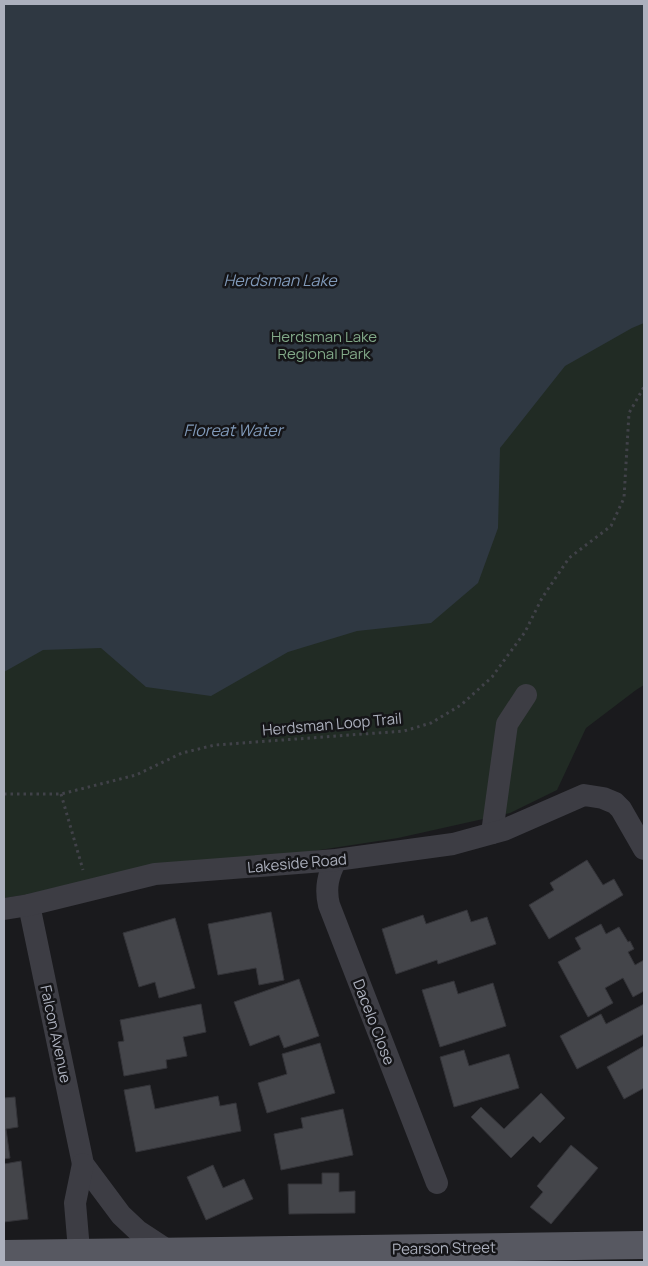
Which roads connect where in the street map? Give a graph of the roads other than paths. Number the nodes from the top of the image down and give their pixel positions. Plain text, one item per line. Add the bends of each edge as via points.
1 (526, 695) dead end
2 (492, 833) junction
3 (644, 849) edge
4 (336, 860) junction
5 (29, 905) junction
6 (4, 909) edge
7 (83, 1164) junction
8 (437, 1183) dead end
9 (644, 1245) edge
10 (170, 1252) junction
11 (4, 1254) edge
12 (80, 1258) edge

1 - 2 street via 507,724
2 - 3 street, Lakeside Road via 584,795 603,798 621,809
2 - 4 street, Lakeside Road via 453,844
4 - 5 street, Lakeside Road via 154,874
4 - 8 street, Dacelo Close via 327,878 329,905
5 - 6 street, Lakeside Road
5 - 7 street, Falcon Avenue
7 - 10 street, Falcon Avenue via 122,1215 138,1231
7 - 12 street, Falcon Avenue via 75,1204
9 - 10 main road, Pearson Street
10 - 12 main road, Pearson Street
11 - 12 main road, Pearson Street

